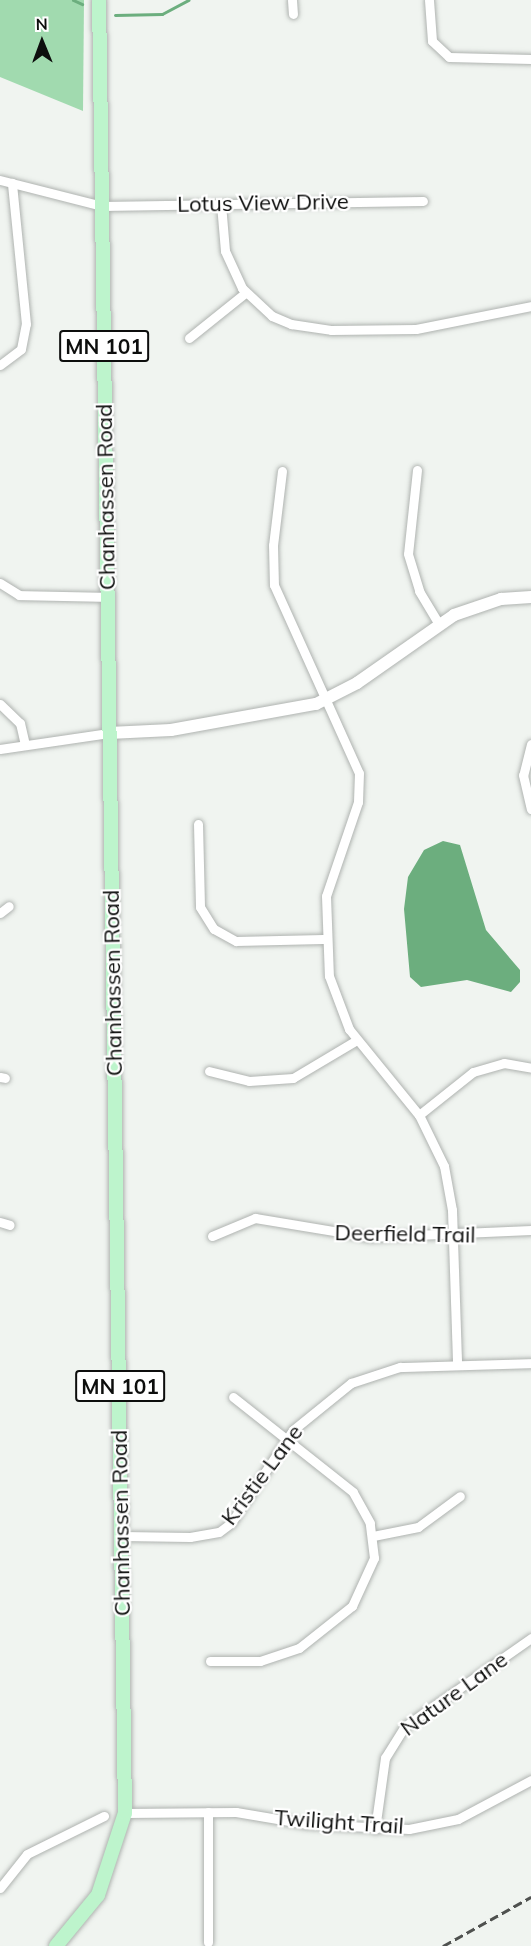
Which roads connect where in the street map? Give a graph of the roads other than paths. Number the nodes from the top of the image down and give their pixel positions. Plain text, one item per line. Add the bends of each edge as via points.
1 (99, 0) edge
2 (292, 0) edge
3 (429, 0) edge
4 (293, 14) dead end
5 (531, 59) edge
6 (0, 180) edge
7 (12, 183) junction
8 (423, 201) dead end
9 (221, 204) junction
10 (102, 206) junction
11 (245, 293) junction
12 (531, 306) edge
13 (189, 338) dead end
14 (0, 365) edge
15 (417, 470) dead end
16 (282, 471) dead end
17 (0, 583) edge
18 (107, 597) junction
19 (531, 597) edge
20 (439, 624) junction
21 (328, 698) junction
22 (0, 704) edge
23 (109, 733) junction
24 (25, 744) junction
25 (531, 744) edge
26 (0, 749) edge
27 (531, 809) edge
28 (198, 824) dead end
29 (9, 906) dead end
30 (0, 913) edge
31 (323, 939) junction
32 (357, 1040) junction
33 (531, 1068) edge
34 (209, 1071) dead end
35 (419, 1115) junction
36 (0, 1222) edge
37 (10, 1224) dead end
38 (531, 1230) edge
39 (212, 1236) dead end
40 (453, 1236) junction
41 (531, 1364) edge
42 (457, 1365) junction
43 (233, 1396) dead end
44 (287, 1438) junction
45 (460, 1496) dead end
46 (122, 1536) junction
47 (373, 1536) junction
48 (531, 1638) edge
49 (210, 1661) dead end
50 (531, 1780) edge
51 (208, 1812) junction
52 (125, 1813) junction
53 (104, 1816) dead end
54 (375, 1829) junction
55 (0, 1888) edge
56 (208, 1942) dead end
57 (56, 1946) edge

1 - 10 main road, Chanhassen Road / MN 101
2 - 4 street
3 - 5 street via 432,41 449,57
6 - 7 street, Lotus View Drive
7 - 10 street, Lotus View Drive
7 - 14 street via 26,324 21,349
8 - 9 street, Lotus View Drive
9 - 10 street, Lotus View Drive
9 - 11 street via 225,251
10 - 18 main road, Chanhassen Road / MN 101
11 - 12 street via 272,316 311,329 416,329
11 - 13 street
15 - 20 street via 408,554 419,591
16 - 21 street via 273,545 274,585
17 - 18 street via 19,595
18 - 23 main road, Chanhassen Road / MN 101
19 - 20 street via 477,605
20 - 21 street
21 - 23 street via 258,718
21 - 31 street via 354,759 360,787 332,868
22 - 24 street via 20,723
23 - 24 street
23 - 46 main road, Chanhassen Road / MN 101
24 - 26 street
25 - 27 street via 523,775
28 - 31 street via 200,907 214,929 236,940
29 - 30 street
31 - 32 street via 338,1007
32 - 34 street via 293,1078 249,1081
32 - 35 street
33 - 35 street via 504,1063 473,1072
35 - 40 street via 444,1166
36 - 37 street
38 - 40 street, Deerfield Trail
39 - 40 street, Deerfield Trail via 255,1218 342,1236
40 - 42 street
41 - 42 street, Kristie Lane
42 - 44 street, Kristie Lane via 400,1367 351,1383 310,1412
43 - 44 street
44 - 46 street, Kristie Lane via 231,1523 219,1532 190,1537
44 - 47 street via 353,1492
45 - 47 street via 418,1527
46 - 52 main road, Chanhassen Road / MN 101
47 - 49 street via 370,1575 339,1618 287,1655
48 - 54 street, Nature Lane via 404,1727 385,1758
50 - 54 street, Twilight Trail via 458,1819
51 - 52 street, Twilight Trail
51 - 54 street, Twilight Trail
51 - 56 street
52 - 57 main road, Chanhassen Road / MN 101 via 98,1895
53 - 55 street via 27,1854

